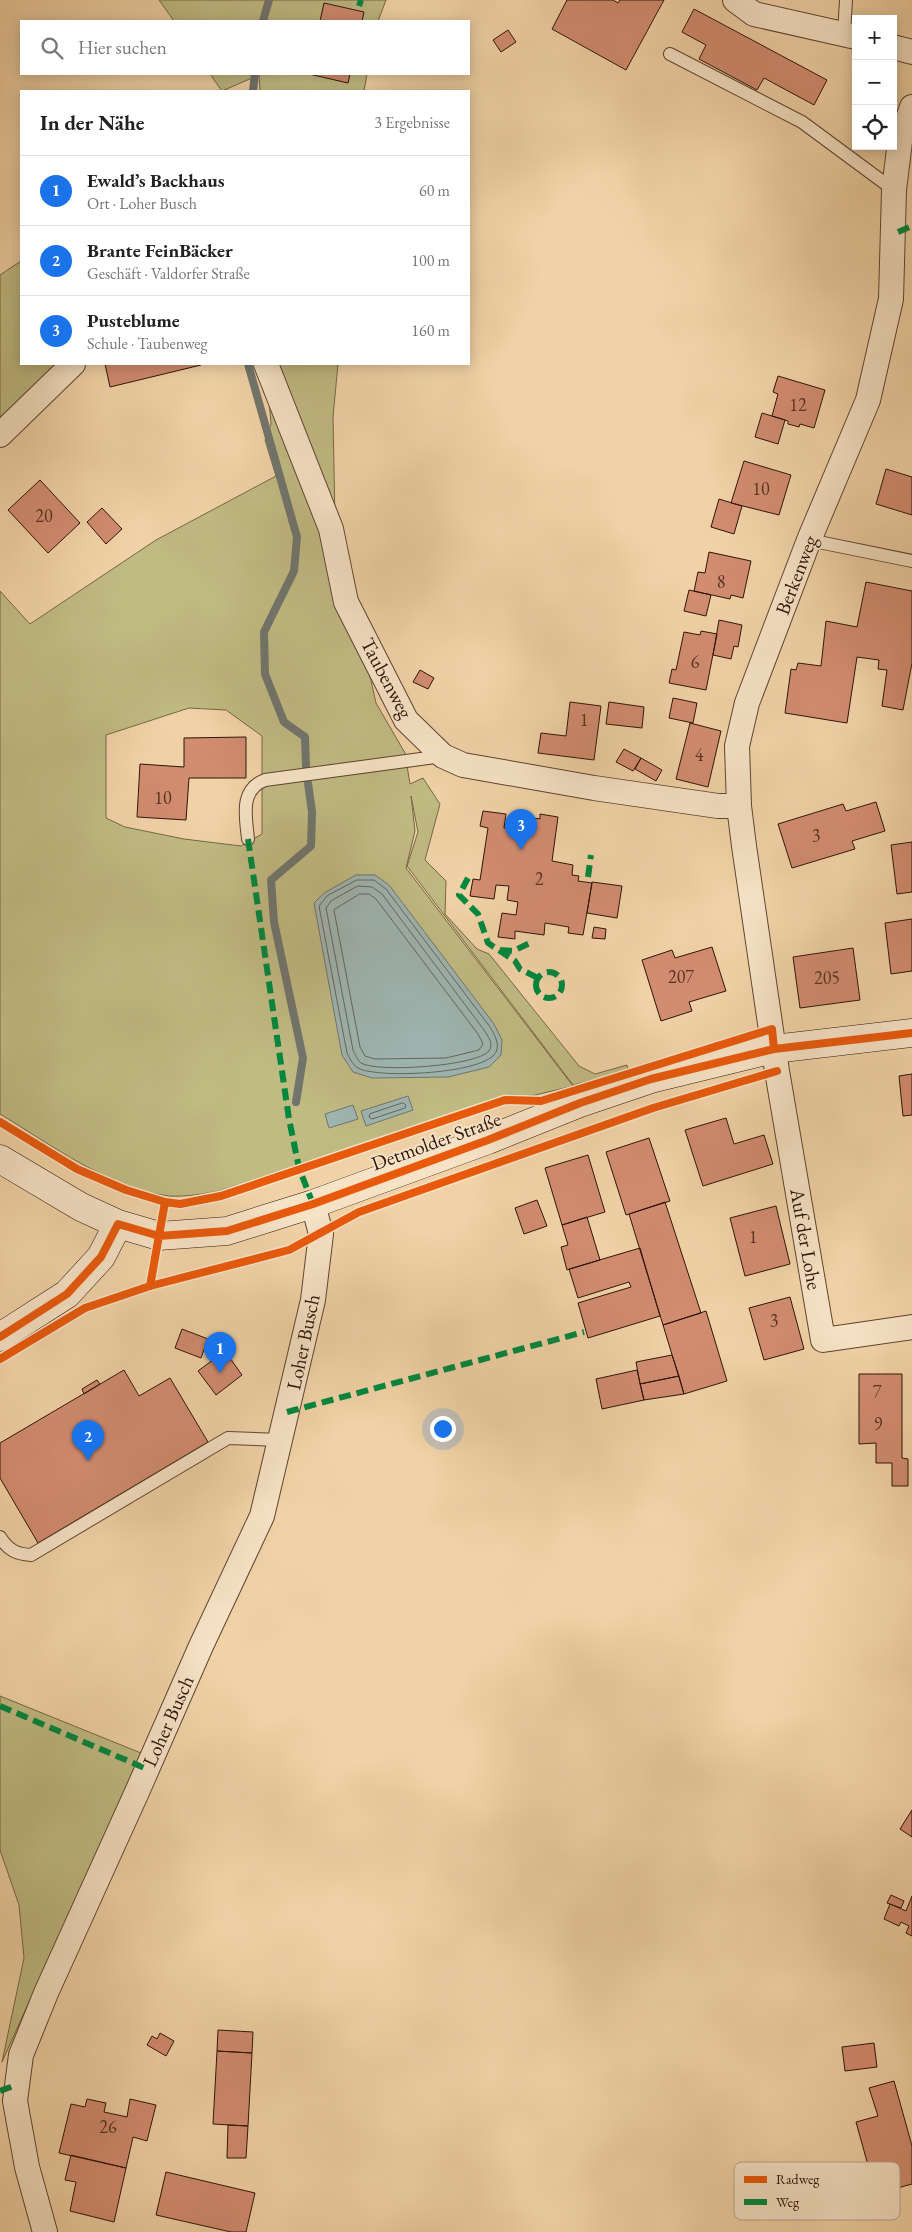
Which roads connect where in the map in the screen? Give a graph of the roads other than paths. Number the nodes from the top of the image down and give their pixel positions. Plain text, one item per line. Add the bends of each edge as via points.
1 (735, 0) edge
2 (846, 0) edge
3 (850, 36) edge
4 (897, 48) edge
5 (912, 52) edge
6 (670, 54) dead end
7 (912, 107) edge
8 (894, 190) junction
9 (72, 365) edge
10 (266, 365) edge
11 (0, 435) edge
12 (809, 540) junction
13 (912, 561) edge
14 (443, 756) junction
15 (739, 806) junction
16 (248, 839) dead end
17 (912, 1033) edge
18 (774, 1049) junction
19 (0, 1159) edge
20 (313, 1204) junction
21 (118, 1224) junction
22 (912, 1327) edge
23 (0, 1337) edge
24 (280, 1440) junction
25 (0, 1537) edge
26 (45, 2232) edge

1 - 3 street via 754,14
2 - 3 lane
4 - 5 street
6 - 8 lane via 802,122
7 - 8 street, Berkenweg via 900,141
8 - 12 street, Berkenweg via 891,299 868,400
9 - 11 street
10 - 14 street, Taubenweg via 331,529 346,602 406,720
12 - 13 lane
12 - 15 street, Berkenweg via 747,703 737,746
14 - 15 street, Taubenweg via 463,766 718,806
14 - 16 lane via 265,780 256,784 248,795 245,809
15 - 18 street, Berkenweg
17 - 18 main road, Detmolder Straße
18 - 20 main road, Detmolder Straße via 651,1079
18 - 22 street, Auf der Lohe via 823,1340
19 - 21 main road, Detmolder Straße via 81,1207
20 - 21 main road, Detmolder Straße via 227,1231 159,1236
20 - 24 street, Loher Busch via 321,1234 313,1300
21 - 23 main road via 100,1257 67,1294
24 - 25 lane via 228,1438 31,1555 17,1554 5,1546
24 - 26 street, Loher Busch via 262,1516 201,1646 21,2055 15,2102 27,2167

